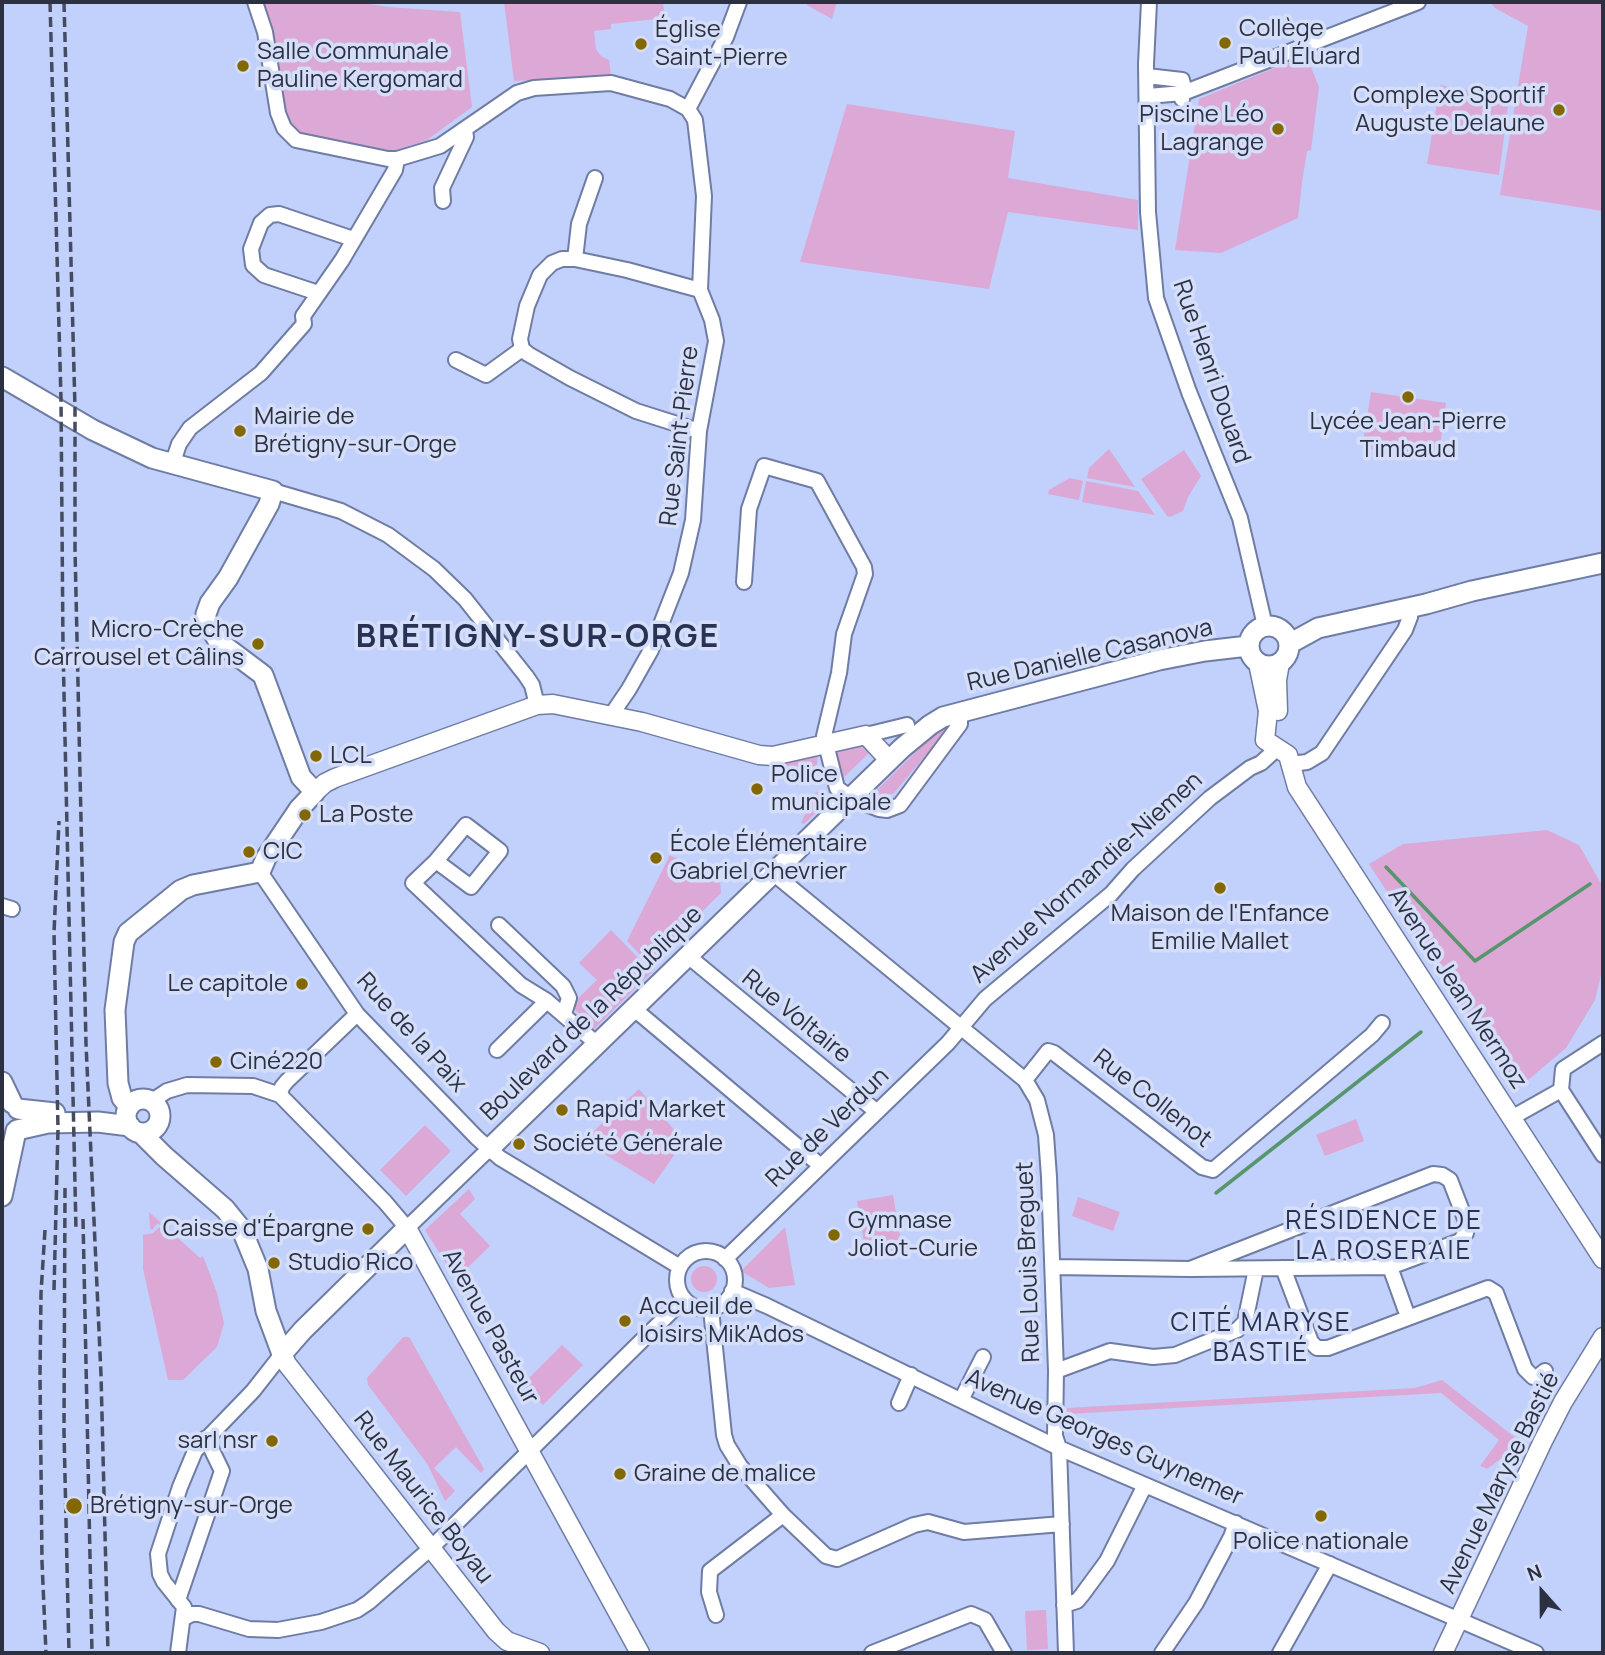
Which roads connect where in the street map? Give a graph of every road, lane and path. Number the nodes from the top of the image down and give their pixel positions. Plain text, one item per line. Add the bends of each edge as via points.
1 (255, 2) edge
2 (739, 2) edge
3 (1149, 2) edge
4 (1418, 2) edge
5 (1147, 76) junction
6 (1148, 96) junction
7 (1182, 98) junction
8 (688, 109) junction
9 (465, 129) junction
10 (397, 159) junction
11 (595, 178) dead end
12 (443, 201) dead end
13 (353, 239) junction
14 (575, 259) junction
15 (700, 290) junction
16 (318, 293) junction
17 (522, 348) junction
18 (456, 360) dead end
19 (2, 377) edge
20 (699, 431) junction
21 (172, 464) junction
22 (273, 491) junction
23 (1603, 563) edge
24 (744, 582) dead end
25 (1472, 591) junction
26 (1410, 607) junction
27 (1279, 634) junction
28 (1253, 654) junction
29 (1280, 663) junction
30 (537, 705) junction
31 (612, 714) junction
32 (952, 715) junction
33 (906, 725) dead end
34 (866, 735) junction
35 (1270, 743) junction
36 (824, 745) junction
37 (889, 760) junction
38 (1291, 764) junction
39 (315, 792) junction
40 (851, 798) junction
41 (436, 861) junction
42 (260, 872) junction
43 (773, 873) junction
44 (499, 925) dead end
45 (688, 956) junction
46 (547, 1000) junction
47 (633, 1008) junction
48 (357, 1014) junction
49 (564, 1014) junction
50 (1382, 1023) dead end
51 (961, 1029) junction
52 (596, 1043) junction
53 (1603, 1043) edge
54 (497, 1050) dead end
55 (1024, 1080) junction
56 (2, 1082) edge
57 (1560, 1090) junction
58 (280, 1095) junction
59 (11, 1105) edge
60 (137, 1112) junction
61 (877, 1112) junction
62 (1513, 1117) junction
63 (12, 1132) edge
64 (489, 1149) junction
65 (1603, 1155) edge
66 (821, 1166) junction
67 (2, 1196) edge
68 (407, 1228) junction
69 (725, 1259) junction
70 (1603, 1259) edge
71 (680, 1267) junction
72 (1053, 1267) junction
73 (1390, 1267) junction
74 (1283, 1268) junction
75 (1190, 1269) junction
76 (1256, 1269) junction
77 (732, 1291) junction
78 (684, 1299) junction
79 (711, 1308) junction
80 (1408, 1317) junction
81 (1603, 1337) edge
82 (282, 1354) junction
83 (983, 1357) dead end
84 (1056, 1371) junction
85 (1545, 1371) dead end
86 (911, 1375) junction
87 (961, 1399) junction
88 (899, 1403) dead end
89 (206, 1438) junction
90 (1059, 1448) junction
91 (530, 1450) junction
92 (1145, 1485) junction
93 (783, 1516) junction
94 (1236, 1522) junction
95 (1062, 1524) junction
96 (431, 1548) junction
97 (1330, 1564) junction
98 (178, 1600) junction
99 (1064, 1605) junction
100 (716, 1615) dead end
101 (184, 1618) junction
102 (1460, 1620) junction
103 (178, 1653) edge
104 (540, 1653) edge
105 (640, 1653) edge
106 (872, 1653) edge
107 (1004, 1653) edge
108 (1066, 1653) edge
109 (1162, 1653) edge
110 (1280, 1653) edge
111 (1443, 1653) edge
112 (1536, 1653) edge

1 - 10 street via 284,128 296,139
2 - 8 street
3 - 5 street, Rue Henri Douard
4 - 7 street
5 - 6 street, Rue Henri Douard
5 - 7 street via 1182,80
6 - 7 street
6 - 27 street, Rue Henri Douard via 1156,298
8 - 9 street via 670,99 611,83 534,88 510,97
8 - 15 street, Rue Saint-Pierre via 698,132 705,196
9 - 10 street via 440,146
9 - 12 street via 466,137 442,188
10 - 13 street via 396,170
11 - 14 street via 579,224
13 - 16 street
13 - 16 street via 278,214 261,223 251,249 253,265 264,275
14 - 15 street
14 - 17 street via 552,263 540,275 521,327
15 - 20 street, Rue Saint-Pierre via 716,341
16 - 21 street via 293,339 261,373 190,428
17 - 18 street via 486,375
17 - 20 street via 560,373 636,411
19 - 21 main road via 93,430
20 - 31 street, Rue Saint-Pierre via 687,555 651,650
21 - 22 main road
22 - 30 street via 348,514 388,535 434,569 465,599 526,676
22 - 39 main road via 210,603 206,621 219,642 263,675 301,777
23 - 25 main road
24 - 36 street via 749,509 764,466 817,481 865,574 844,634
25 - 26 main road
25 - 27 main road via 1423,595 1346,612
26 - 27 main road
26 - 38 street via 1405,629 1322,753
27 - 28 main road via 1252,635
27 - 29 main road via 1287,654
28 - 29 main road via 1269,666
28 - 32 main road, Rue Danielle Casanova via 1205,651 1159,660
28 - 35 street via 1268,711
29 - 35 street via 1279,730
30 - 31 street
30 - 39 street via 335,778
31 - 36 street via 772,757
32 - 37 main road, Boulevard de la République via 919,733
32 - 40 street via 960,724 900,805 878,809
33 - 34 street
34 - 36 street
34 - 37 street
35 - 38 street, Avenue Jean Mermoz via 1288,755
35 - 51 street, Avenue Normandie-Niemen via 1271,754 1200,807 1111,894 985,999
36 - 40 street via 837,788
37 - 40 main road, Boulevard de la République
38 - 62 street, Avenue Jean Mermoz via 1297,787
39 - 42 main road via 299,809
40 - 43 main road, Boulevard de la République
41 - 41 street via 466,825 500,851 471,887
41 - 46 street via 413,883 521,985
42 - 48 street, Rue de la Paix
42 - 60 main road via 181,890 128,933 114,1010 119,1071
43 - 45 main road, Boulevard de la République
43 - 51 street, Rue Louis Breguet
44 - 49 street via 563,986 569,999
45 - 47 main road, Boulevard de la République
45 - 61 street, Rue Voltaire
46 - 49 street
46 - 54 street
47 - 52 main road, Boulevard de la République
47 - 66 street
48 - 58 street via 282,1087
48 - 64 street, Rue de la Paix
49 - 52 street
50 - 55 street, Rue Collenot via 1213,1170 1202,1167 1054,1053 1048,1052
51 - 55 street, Rue Louis Breguet
51 - 61 street, Rue de Verdun
52 - 64 main road, Boulevard de la République
53 - 57 street via 1563,1069
55 - 72 street, Rue Louis Breguet via 1037,1100 1046,1135
56 - 59 main road
57 - 62 street
57 - 65 street
58 - 60 street via 253,1086 187,1085 167,1091
58 - 68 street
59 - 60 main road via 46,1113
59 - 63 main road via 21,1119
60 - 63 main road via 98,1122 48,1123
60 - 82 main road via 164,1156 225,1209 242,1230
61 - 66 street, Rue de Verdun
62 - 70 street, Avenue Jean Mermoz
63 - 67 main road
64 - 68 street, Boulevard de la République
64 - 71 street, Rue de la Paix
66 - 69 street, Rue de Verdun
68 - 82 main road, Boulevard de la République
68 - 91 street, Avenue Pasteur
69 - 71 street via 700,1252
69 - 77 street via 733,1270
71 - 78 street via 678,1289
72 - 75 street
72 - 84 street, Rue Louis Breguet
73 - 74 street
73 - 75 street via 1460,1241 1466,1233 1467,1224 1450,1180 1433,1174
73 - 80 street
74 - 76 street
74 - 80 street via 1317,1348 1328,1348
75 - 76 street
76 - 84 street via 1245,1322 1237,1330 1175,1354 1153,1357 1110,1351
77 - 79 street
77 - 86 street, Avenue Georges Guynemer
78 - 79 street via 692,1306
78 - 91 street
79 - 93 street via 727,1446
80 - 85 street via 1488,1288 1496,1293 1525,1369 1533,1377
81 - 102 street, Avenue Maryse Bastié via 1558,1412
82 - 89 street
82 - 96 street, Rue Maurice Boyau
83 - 87 street
84 - 90 street, Rue Louis Breguet via 1055,1436
86 - 87 street, Avenue Georges Guynemer
86 - 88 street
87 - 90 street, Avenue Georges Guynemer
89 - 98 street via 222,1471
89 - 98 street via 187,1467 158,1554 160,1574
90 - 92 street, Avenue Georges Guynemer
90 - 95 street, Rue Louis Breguet
91 - 96 street
91 - 105 street, Avenue Pasteur
92 - 94 street, Avenue Georges Guynemer
92 - 99 street via 1101,1569 1077,1601
93 - 95 street via 820,1551 837,1559 928,1522 964,1532
93 - 100 street via 710,1571 709,1592
94 - 97 street, Avenue Georges Guynemer
94 - 109 street via 1196,1603
95 - 99 street, Rue Louis Breguet
96 - 101 street via 369,1602 321,1622 262,1630 199,1614
96 - 104 street, Rue Maurice Boyau via 507,1641
97 - 102 street, Avenue Georges Guynemer
97 - 110 street
98 - 101 street
99 - 108 street, Rue Louis Breguet
101 - 103 street
102 - 111 street, Avenue Maryse Bastié
102 - 112 street, Avenue Georges Guynemer
106 - 107 street via 971,1614 985,1620

